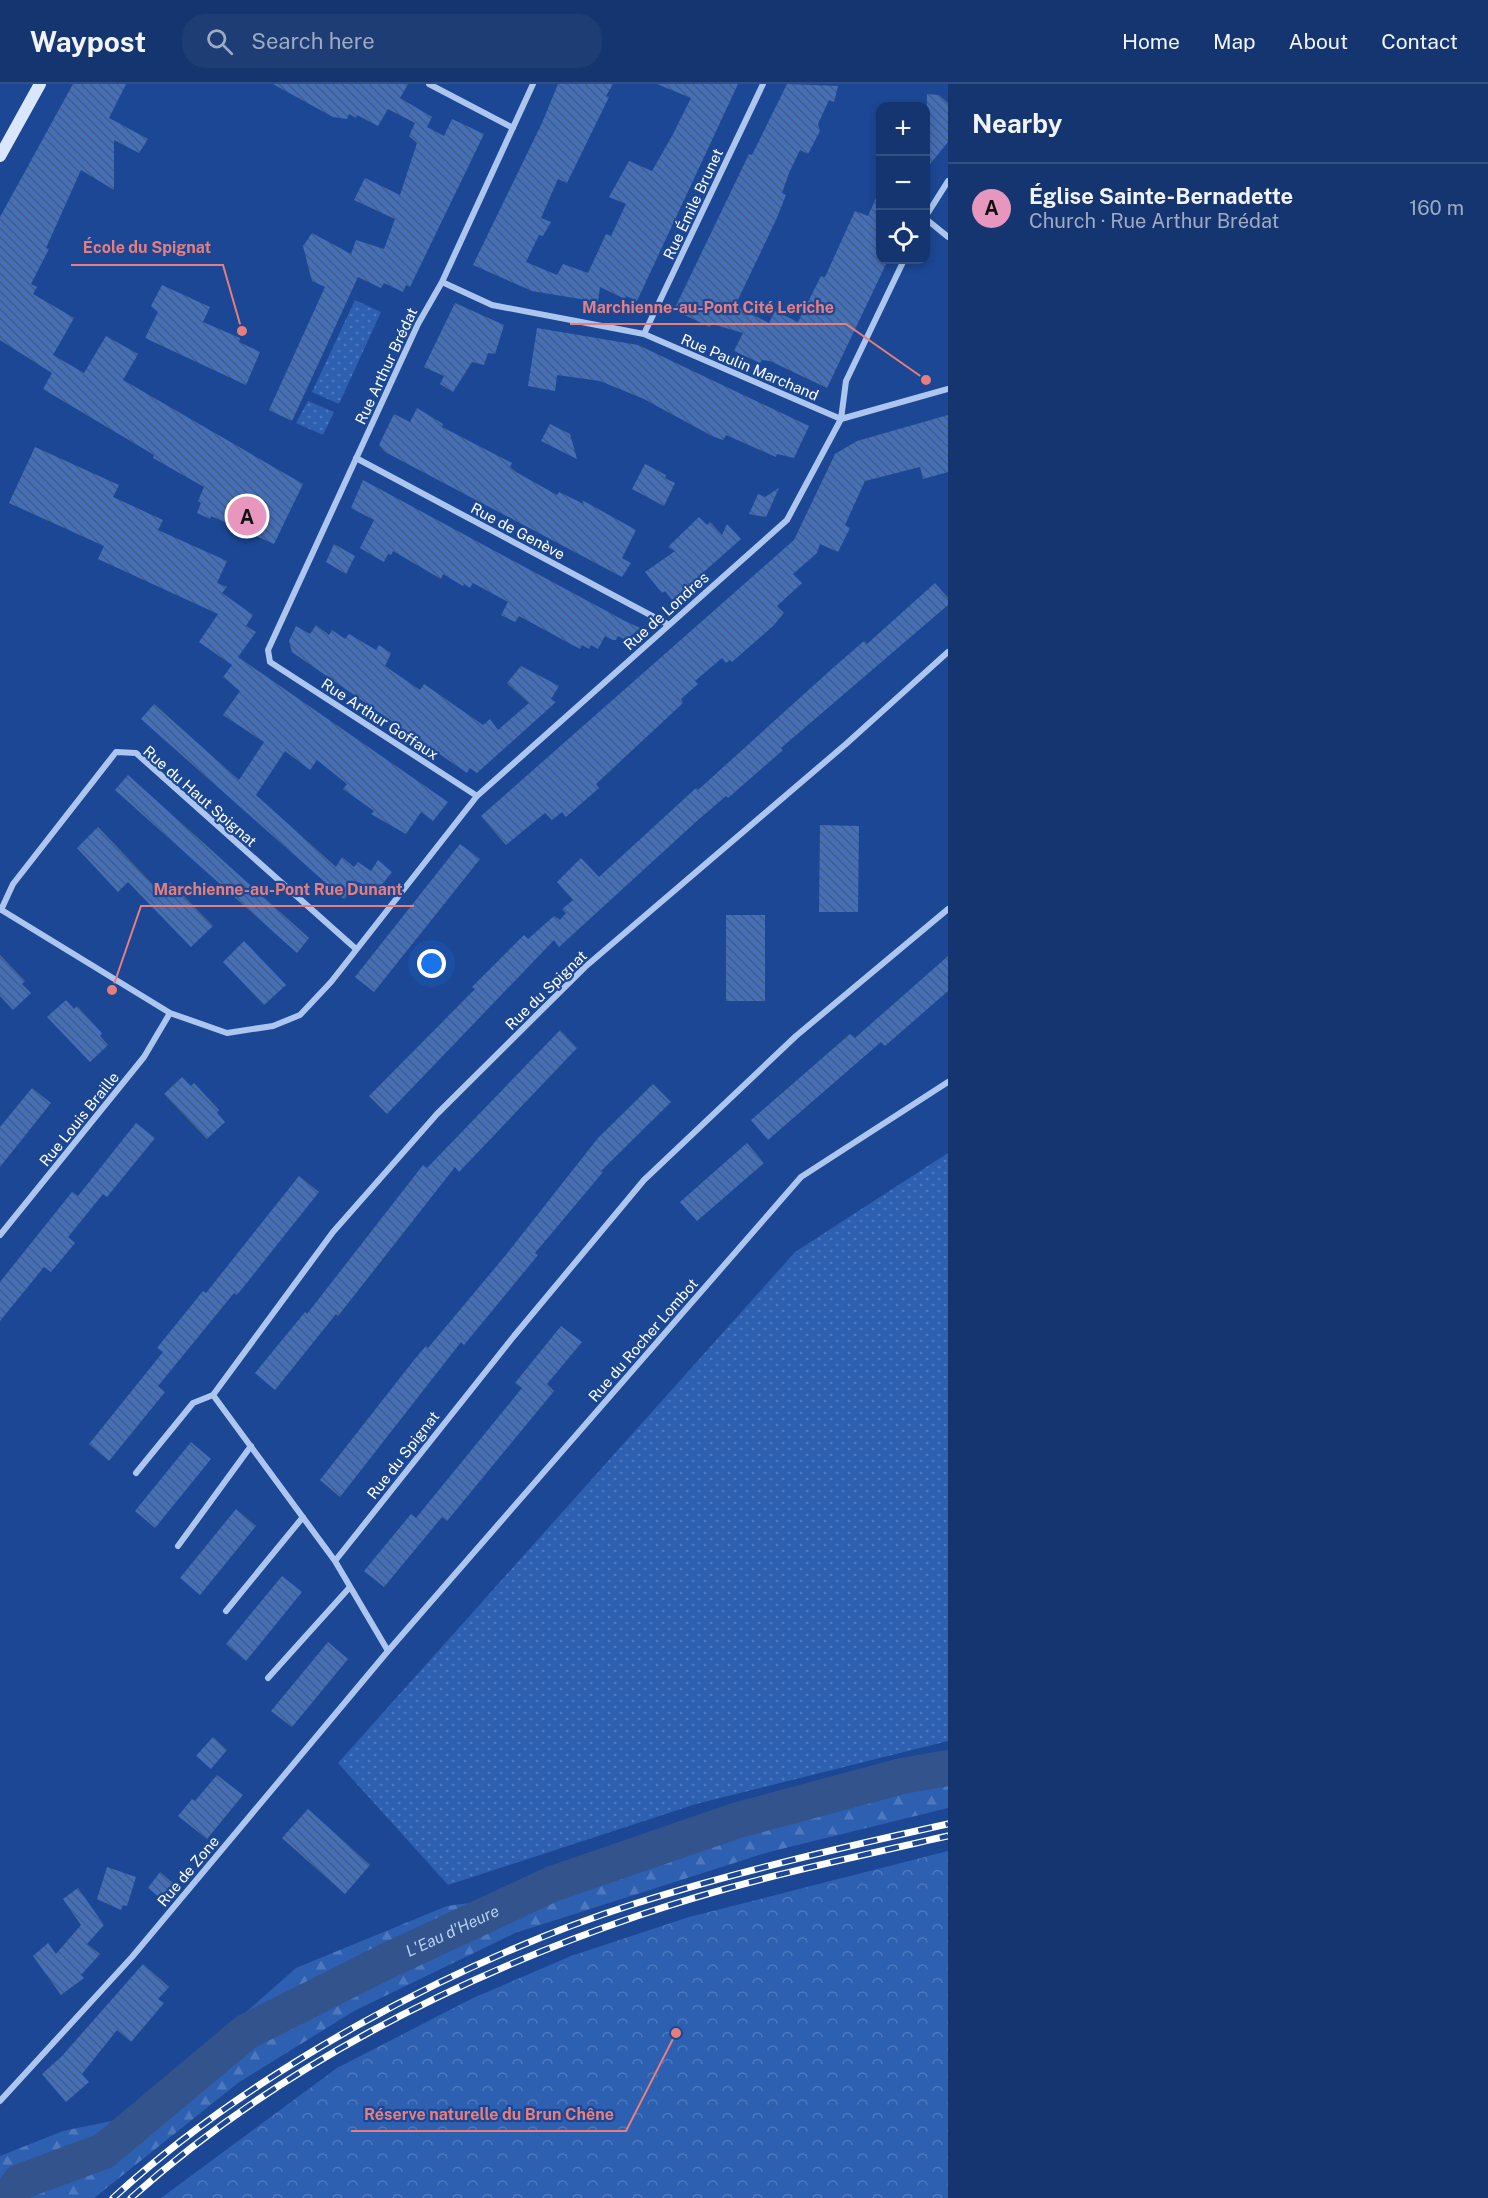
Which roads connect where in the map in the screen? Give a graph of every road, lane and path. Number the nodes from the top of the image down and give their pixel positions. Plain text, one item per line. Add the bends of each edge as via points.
1 (40, 84) edge
2 (429, 84) edge
3 (533, 84) edge
4 (763, 84) edge
5 (513, 128) junction
6 (0, 156) edge
7 (948, 181) edge
8 (930, 211) edge
9 (930, 221) edge
10 (948, 237) edge
11 (902, 264) edge
12 (442, 282) junction
13 (644, 333) junction
14 (948, 389) edge
15 (841, 419) junction
16 (356, 458) junction
17 (669, 625) junction
18 (948, 652) edge
19 (270, 662) joint
20 (477, 796) junction
21 (0, 909) edge
22 (948, 909) edge
23 (356, 949) junction
24 (170, 1013) junction
25 (948, 1082) edge
26 (0, 1235) edge
27 (213, 1395) junction
28 (251, 1446) junction
29 (136, 1473) dead end
30 (303, 1517) junction
31 (178, 1546) dead end
32 (335, 1561) junction
33 (350, 1587) junction
34 (226, 1611) dead end
35 (388, 1651) junction
36 (268, 1678) dead end
37 (0, 2101) edge

1 - 6 main road
2 - 5 street
3 - 5 street, Rue Arthur Brédat
4 - 13 street, Rue Émile Brunet
5 - 12 street, Rue Arthur Brédat
7 - 8 street
9 - 10 street
11 - 15 street via 846,381
12 - 13 street, Rue Paulin Marchand via 492,304
12 - 16 street, Rue Arthur Brédat via 418,324
13 - 15 street, Rue Paulin Marchand
14 - 15 street
15 - 17 street, Rue de Londres via 787,520
16 - 17 street, Rue de Genève
16 - 19 street, Rue Arthur Brédat via 268,650
17 - 20 street, Rue de Londres
18 - 27 street, Rue du Spignat via 585,967 437,1114 333,1232
19 - 20 street, Rue Arthur Goffaux
20 - 23 street, Rue de Londres
21 - 23 street, Rue du Haut Spignat via 13,884 116,752 136,753
21 - 24 street, Rue de Londres
22 - 32 street, Rue du Spignat via 796,1036 644,1180
23 - 24 street, Rue de Londres via 300,1015 273,1026 227,1032
24 - 26 street, Rue Louis Braille via 144,1058
25 - 35 street, Rue du Rocher Lombot via 801,1177
27 - 28 street
27 - 29 street, Rue du Spignat via 193,1404
28 - 30 street
28 - 31 street
30 - 32 street
30 - 34 street
32 - 33 street
33 - 35 street
33 - 36 street
35 - 37 street, Rue de Zone via 132,1957

